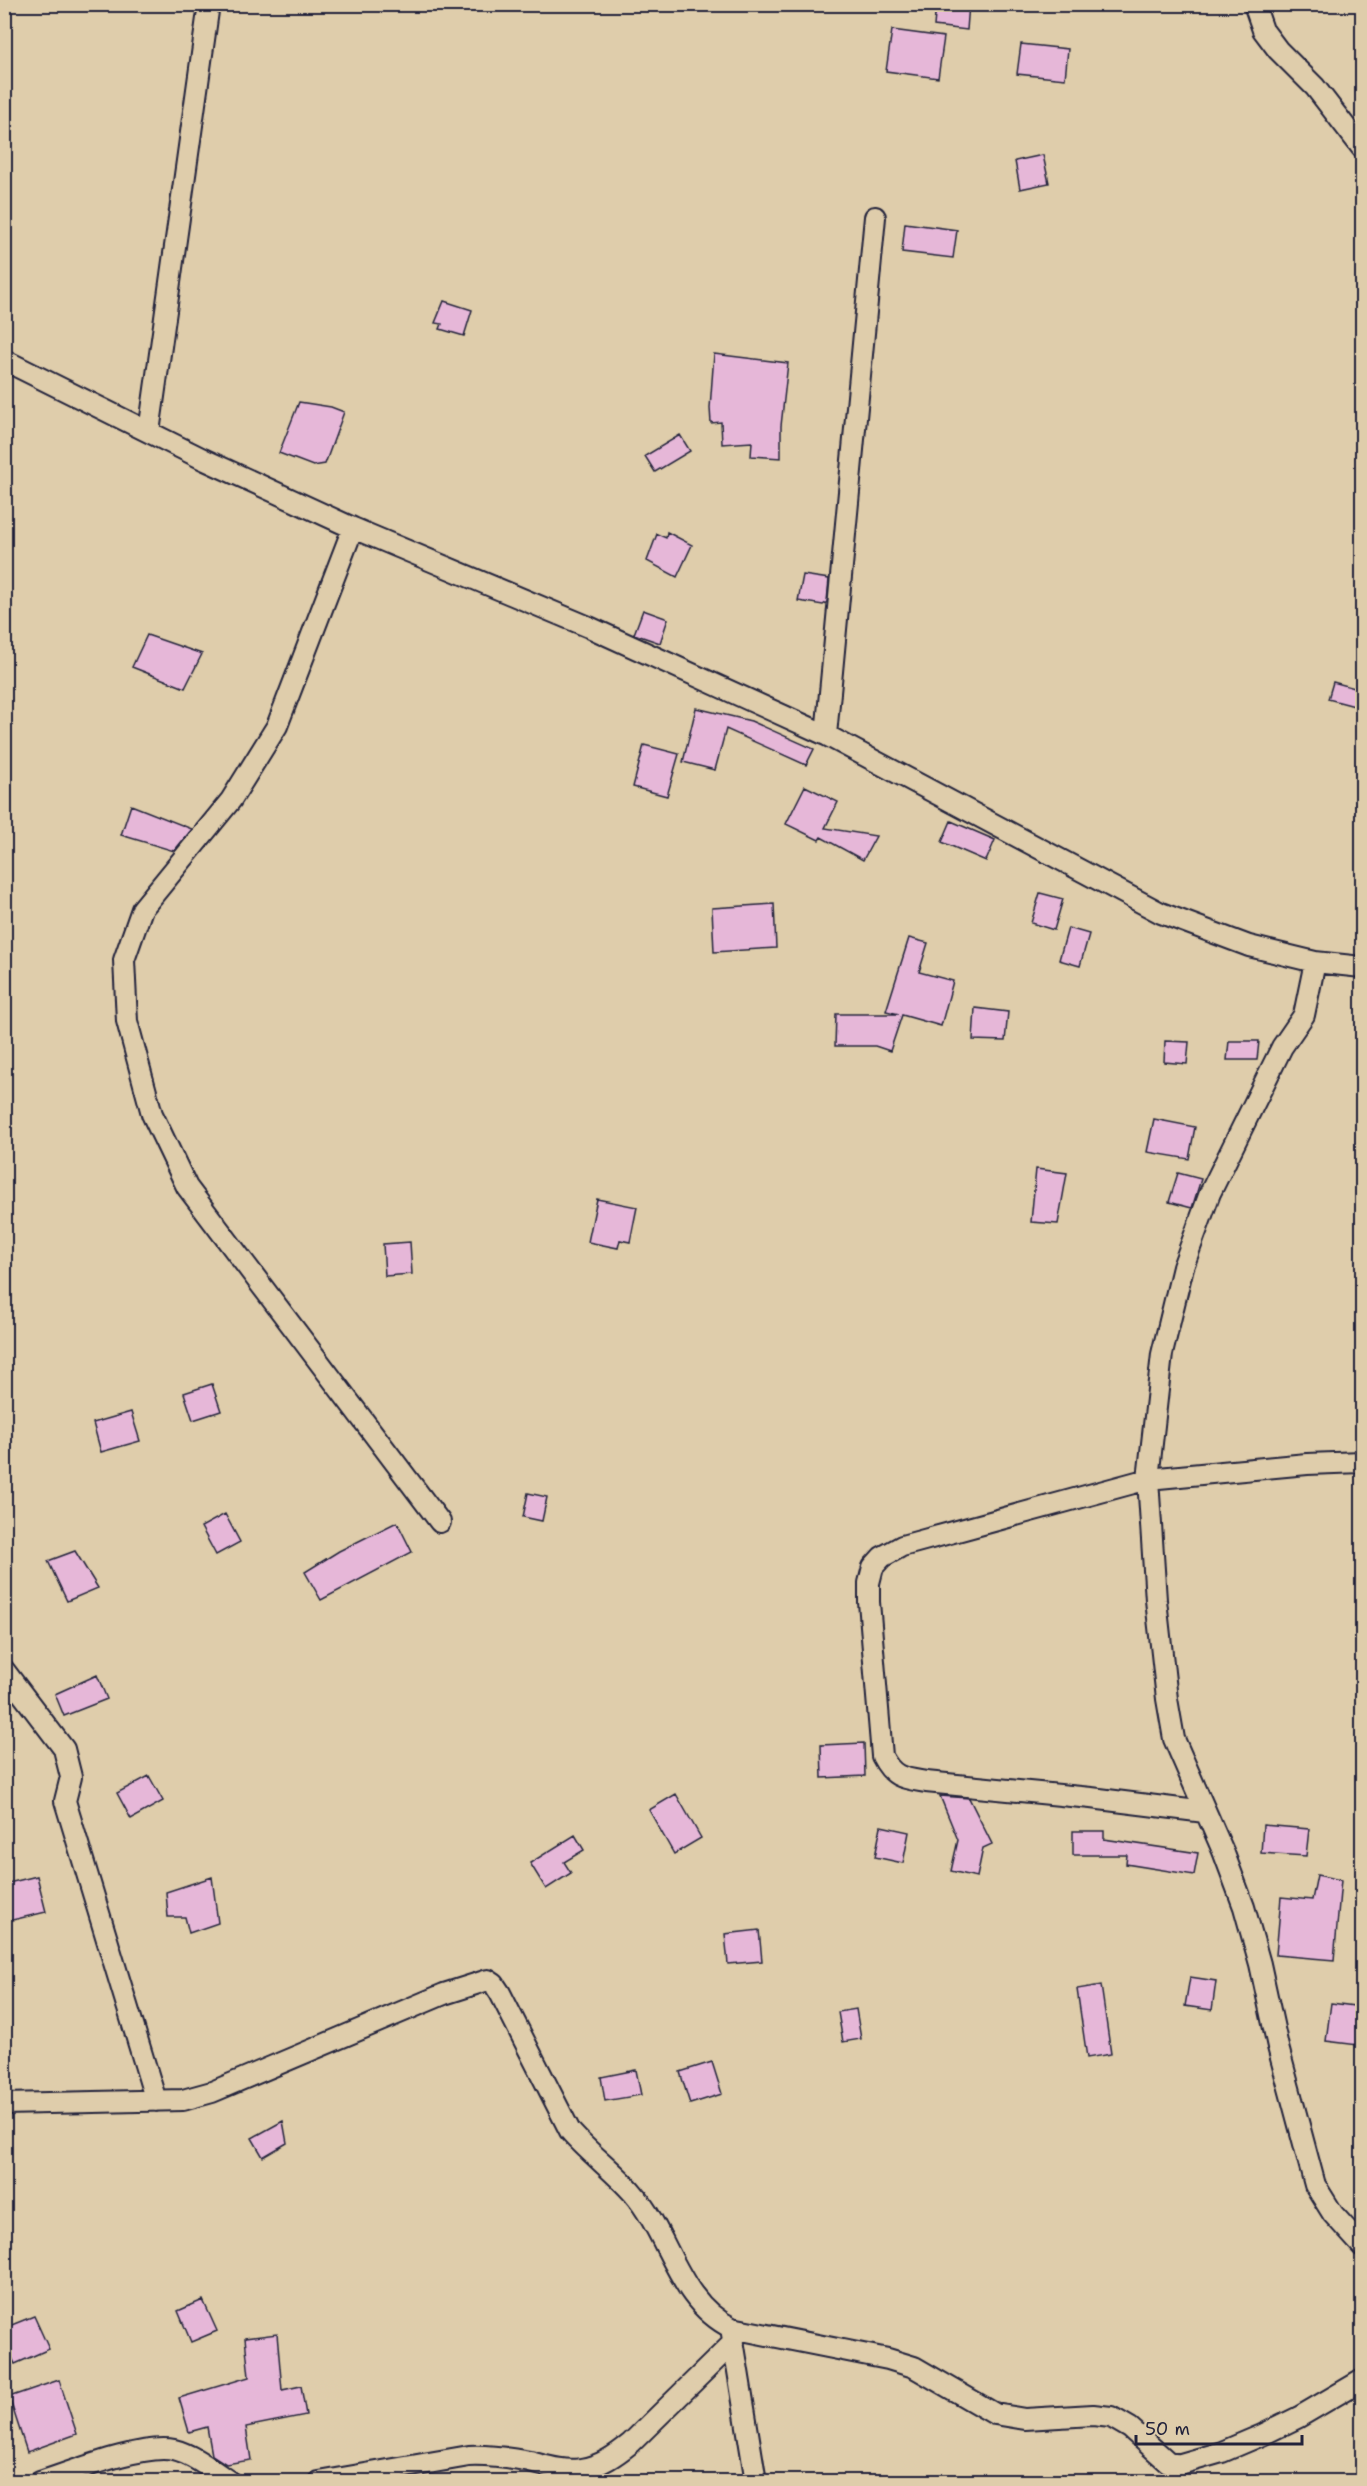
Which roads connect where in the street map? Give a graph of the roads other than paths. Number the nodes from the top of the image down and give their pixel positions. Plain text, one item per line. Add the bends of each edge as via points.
1 (209, 4) edge
2 (1254, 4) edge
3 (1362, 148) edge
4 (875, 218) dead end
5 (4, 360) edge
6 (149, 432) junction
7 (353, 528) junction
8 (826, 735) junction
9 (1314, 962) junction
10 (1362, 967) edge
11 (1362, 1462) edge
12 (1148, 1479) junction
13 (440, 1522) dead end
14 (4, 1670) edge
15 (1205, 1812) junction
16 (156, 2100) junction
17 (4, 2104) edge
18 (1362, 2246) edge
19 (733, 2335) junction
20 (1362, 2380) edge
21 (40, 2481) edge
22 (230, 2481) edge
23 (320, 2481) edge
24 (756, 2481) edge

1 - 6 street
2 - 3 street via 1263,30 1278,50 1315,87
4 - 8 street
5 - 6 street
6 - 7 street
7 - 8 street via 589,627
7 - 13 street via 277,726 231,800 142,909 124,960 127,1021 152,1114 187,1187
8 - 9 street via 1161,913 1249,946
9 - 10 street
9 - 12 street via 1304,1015 1282,1047 1210,1193 1183,1267 1161,1354
11 - 12 street
12 - 15 street via 1167,1699 1174,1739
12 - 15 street via 938,1535 882,1557 873,1567 869,1602 882,1756 900,1778
14 - 16 street via 64,1749 71,1777 65,1801
15 - 18 street via 1223,1851 1257,1952 1315,2185 1333,2214
16 - 17 street
16 - 19 street via 183,2100 212,2092 444,1994 488,1980 500,1993 570,2131 632,2192 688,2290
19 - 20 street via 888,2359 914,2367 994,2414 1025,2419 1111,2417 1177,2465 1262,2435
19 - 23 street via 631,2443 596,2465 563,2469 469,2456
19 - 24 street
21 - 22 street via 110,2459 172,2449

